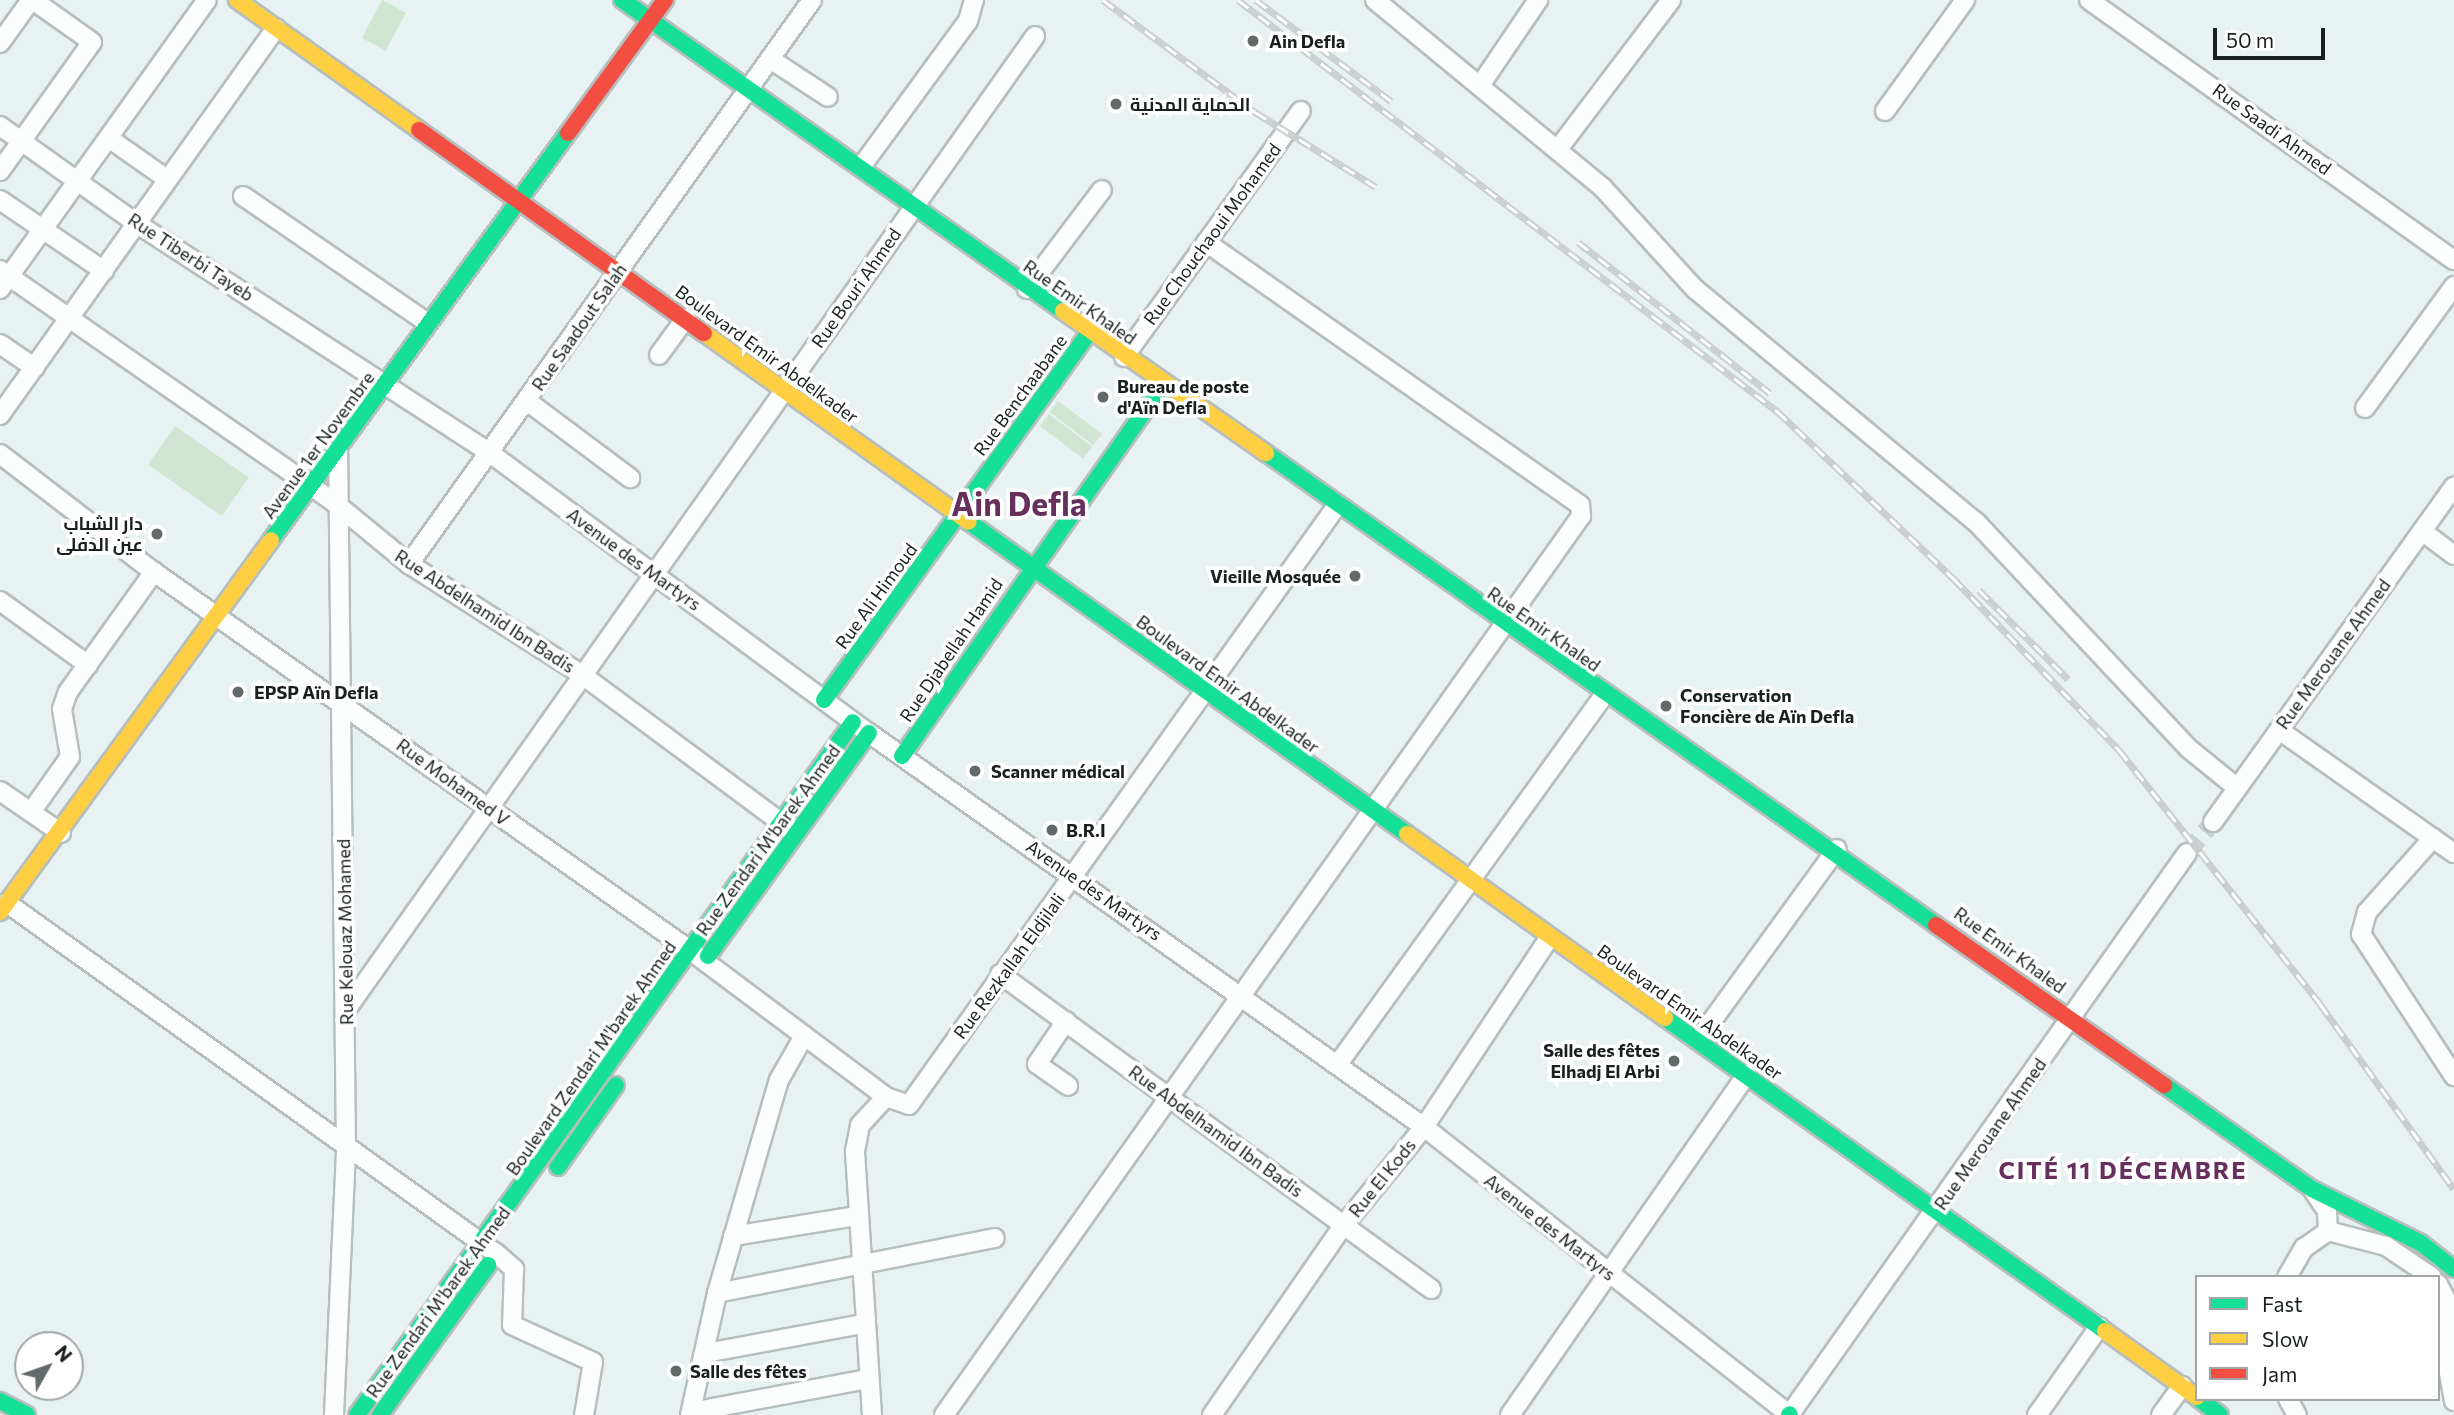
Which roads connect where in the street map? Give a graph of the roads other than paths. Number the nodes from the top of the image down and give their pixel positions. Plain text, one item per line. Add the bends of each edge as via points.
1 (32, 0) edge
2 (207, 0) edge
3 (237, 0) edge
4 (622, 0) edge
5 (665, 0) edge
6 (812, 0) edge
7 (974, 0) edge
8 (1376, 0) edge
9 (1538, 0) edge
10 (1671, 0) edge
11 (1965, 0) edge
12 (2089, 0) edge
13 (651, 20) junction
14 (276, 28) junction
15 (1035, 36) dead end
16 (0, 43) edge
17 (770, 59) junction
18 (1481, 85) junction
19 (748, 88) junction
20 (828, 97) dead end
21 (1301, 111) dead end
22 (1885, 111) dead end
23 (0, 125) edge
24 (110, 139) junction
25 (22, 142) junction
26 (1558, 149) junction
27 (861, 167) junction
28 (0, 171) edge
29 (167, 179) junction
30 (77, 182) junction
31 (1102, 190) dead end
32 (243, 196) dead end
33 (517, 198) junction
34 (0, 200) edge
35 (914, 205) junction
36 (136, 223) junction
37 (43, 229) junction
38 (1206, 242) junction
39 (2454, 260) edge
40 (619, 270) junction
41 (104, 271) junction
42 (3, 278) edge
43 (2454, 286) edge
44 (1027, 289) junction
45 (70, 318) junction
46 (686, 318) junction
47 (428, 323) junction
48 (1089, 332) junction
49 (0, 344) edge
50 (659, 355) dead end
51 (1124, 357) junction
52 (35, 368) junction
53 (387, 382) junction
54 (1163, 385) junction
55 (784, 392) junction
56 (527, 401) junction
57 (2365, 408) dead end
58 (0, 415) edge
59 (338, 449) junction
60 (490, 453) junction
61 (0, 454) edge
62 (629, 478) dead end
63 (2454, 486) edge
64 (311, 487) junction
65 (335, 503) junction
66 (1336, 507) junction
67 (958, 514) junction
68 (2422, 531) junction
69 (2454, 555) edge
70 (409, 564) junction
71 (1032, 567) junction
72 (154, 572) junction
73 (653, 574) junction
74 (0, 601) edge
75 (218, 617) junction
76 (1502, 623) junction
77 (88, 665) junction
78 (581, 674) junction
79 (1205, 690) junction
80 (1605, 694) junction
81 (824, 700) junction
82 (342, 703) junction
83 (853, 722) junction
84 (2279, 730) junction
85 (869, 733) junction
86 (902, 756) junction
87 (2236, 787) junction
88 (0, 791) edge
89 (487, 807) junction
90 (31, 811) junction
91 (1371, 811) junction
92 (782, 822) junction
93 (2213, 822) tunnel mouth
94 (61, 833) junction
95 (797, 834) junction
96 (2433, 838) junction
97 (1837, 849) junction
98 (2187, 853) tunnel mouth
99 (2454, 853) edge
100 (1075, 876) junction
101 (1472, 879) junction
102 (2, 904) edge
103 (1549, 938) junction
104 (698, 956) junction
105 (1000, 974) junction
106 (1240, 994) junction
107 (345, 1010) junction
108 (2071, 1018) junction
109 (1066, 1021) junction
110 (804, 1036) junction
111 (1698, 1040) junction
112 (1338, 1064) junction
113 (1747, 1074) junction
114 (2454, 1076) edge
115 (1068, 1086) dead end
116 (1167, 1095) junction
117 (886, 1097) junction
118 (909, 1105) joint
119 (1424, 1127) junction
120 (346, 1149) junction
121 (545, 1186) dead end
122 (2312, 1189) junction
123 (1938, 1210) junction
124 (857, 1216) junction
125 (1343, 1226) junction
126 (2328, 1231) junction
127 (733, 1236) junction
128 (995, 1238) dead end
129 (495, 1247) junction
130 (860, 1264) junction
131 (2454, 1269) edge
132 (1608, 1273) junction
133 (2288, 1275) edge
134 (2429, 1275) edge
135 (2440, 1288) edge
136 (1431, 1289) dead end
137 (717, 1293) junction
138 (862, 1325) junction
139 (2099, 1327) junction
140 (706, 1353) junction
141 (867, 1379) junction
142 (2182, 1387) junction
143 (2195, 1396) edge
144 (0, 1401) edge
145 (2202, 1401) edge
146 (2454, 1401) edge
147 (690, 1413) edge
148 (27, 1415) edge
149 (334, 1415) edge
150 (357, 1415) edge
151 (380, 1415) edge
152 (584, 1415) edge
153 (872, 1415) edge
154 (944, 1415) edge
155 (1212, 1415) edge
156 (1510, 1415) edge
157 (1790, 1415) edge
158 (2037, 1415) edge
159 (2161, 1415) edge
160 (2220, 1415) edge

1 - 16 street
1 - 25 street via 92,42
2 - 24 street
3 - 14 main road, Boulevard Emir Abdelkader
4 - 13 main road, Rue Emir Khaled
5 - 13 main road, Avenue 1er Novembre
6 - 17 street, Rue Saadout Salah
7 - 27 street via 968,21
8 - 18 street
9 - 18 street
10 - 26 street
11 - 22 street
12 - 39 street, Rue Saadi Ahmed
13 - 19 main road, Rue Emir Khaled
13 - 33 main road, Avenue 1er Novembre
14 - 29 street
14 - 33 main road, Boulevard Emir Abdelkader
15 - 35 street, Rue Bouri Ahmed
17 - 19 street, Rue Saadout Salah
17 - 20 street
18 - 26 street
19 - 27 main road, Rue Emir Khaled
19 - 40 street, Rue Saadout Salah
21 - 38 street, Rue Chouchaoui Mohamed
23 - 25 street, Rue Tiberbi Tayeb
24 - 29 street
24 - 30 street
25 - 28 street
25 - 30 street, Rue Tiberbi Tayeb
26 - 87 street via 1626,211 1695,289 1976,522 2188,748
27 - 35 main road, Rue Emir Khaled
29 - 36 street
30 - 36 street, Rue Tiberbi Tayeb
30 - 37 street
31 - 44 street
32 - 47 street
33 - 40 main road, Boulevard Emir Abdelkader
33 - 47 main road, Avenue 1er Novembre
34 - 37 street
35 - 44 main road, Rue Emir Khaled
35 - 55 street, Rue Bouri Ahmed
36 - 41 street
36 - 53 street, Rue Tiberbi Tayeb
37 - 41 street
37 - 42 street
38 - 51 street, Rue Chouchaoui Mohamed
38 - 76 street via 1580,505 1581,516
40 - 46 main road, Boulevard Emir Abdelkader
40 - 56 street, Rue Saadout Salah
41 - 45 street
42 - 45 street, Rue Abdelhamid Ibn Badis
43 - 57 street
44 - 48 main road, Rue Emir Khaled
45 - 52 street
45 - 64 street, Rue Abdelhamid Ibn Badis
46 - 50 street
46 - 55 main road, Boulevard Emir Abdelkader
47 - 53 main road, Avenue 1er Novembre
48 - 51 main road, Rue Emir Khaled
48 - 67 main road, Rue Benchaabane
49 - 52 street
51 - 54 main road, Rue Emir Khaled
52 - 58 street
53 - 59 main road, Avenue 1er Novembre
53 - 60 street, Avenue des Martyrs
54 - 66 main road, Rue Emir Khaled
54 - 71 main road, Rue Djabellah Hamid
55 - 67 main road, Boulevard Emir Abdelkader
55 - 73 street, Rue Bouri Ahmed
56 - 60 street, Rue Saadout Salah
56 - 62 street
59 - 64 main road, Avenue 1er Novembre
59 - 65 street, Rue Kelouaz Mohamed
60 - 70 street, Rue Saadout Salah
60 - 73 street, Avenue des Martyrs
61 - 72 street, Rue Mohamed V
63 - 68 street, Rue Merouane Ahmed
64 - 65 street, Rue Abdelhamid Ibn Badis
64 - 75 main road, Avenue 1er Novembre
65 - 70 street, Rue Abdelhamid Ibn Badis
65 - 82 street, Rue Kelouaz Mohamed
66 - 76 main road, Rue Emir Khaled
66 - 79 street, Rue Rezkallah Eldjilali
67 - 71 main road, Boulevard Emir Abdelkader
67 - 81 main road, Rue Ali Himoud
68 - 69 street
68 - 84 street, Rue Merouane Ahmed
70 - 78 street, Rue Abdelhamid Ibn Badis
71 - 79 main road, Boulevard Emir Abdelkader
71 - 86 main road, Rue Djabellah Hamid
72 - 75 street, Rue Mohamed V
72 - 77 street
73 - 78 street, Rue Bouri Ahmed
73 - 81 street, Avenue des Martyrs
74 - 77 street
75 - 82 street, Rue Mohamed V
75 - 94 main road, Avenue 1er Novembre
76 - 80 main road, Rue Emir Khaled
76 - 91 street
77 - 90 street via 62,709 70,757
78 - 89 street, Rue Bouri Ahmed
78 - 92 street, Rue Abdelhamid Ibn Badis
79 - 91 main road, Boulevard Emir Abdelkader
79 - 100 street, Rue Rezkallah Eldjilali
80 - 97 main road, Rue Emir Khaled
80 - 101 street
81 - 83 street, Avenue des Martyrs
82 - 89 street, Rue Mohamed V
82 - 107 street, Rue Kelouaz Mohamed
83 - 85 street, Avenue des Martyrs
83 - 92 main road, Boulevard Zendari M'barek Ahmed
84 - 87 street, Rue Merouane Ahmed
84 - 96 street
85 - 86 street, Avenue des Martyrs
85 - 95 main road, Rue Zendari M'barek Ahmed
86 - 100 street, Avenue des Martyrs
87 - 93 street, Rue Merouane Ahmed
88 - 90 street
89 - 104 street, Rue Mohamed V
89 - 107 street, Rue Bouri Ahmed
90 - 94 street
91 - 101 main road, Boulevard Emir Abdelkader
91 - 106 street
92 - 95 street, Rue Abdelhamid Ibn Badis
92 - 104 main road, Boulevard Zendari M'barek Ahmed
94 - 102 main road, Avenue 1er Novembre
95 - 104 main road, Rue Zendari M'barek Ahmed
96 - 99 street
96 - 114 street via 2367,912 2361,934
97 - 108 main road, Rue Emir Khaled
97 - 111 street
98 - 108 street, Rue Merouane Ahmed
100 - 105 street, Rue Rezkallah Eldjilali
100 - 106 street, Avenue des Martyrs
101 - 103 main road, Boulevard Emir Abdelkader
101 - 112 street
102 - 120 street
103 - 111 main road, Boulevard Emir Abdelkader
103 - 119 street, Rue El Kods
104 - 110 street, Rue Mohamed V
104 - 121 main road, Rue Zendari M'barek Ahmed
104 - 129 main road, Boulevard Zendari M'barek Ahmed
105 - 109 street, Rue Abdelhamid Ibn Badis
105 - 118 street, Rue Rezkallah Eldjilali
106 - 112 street, Avenue des Martyrs
106 - 116 street
107 - 120 street, Rue Kelouaz Mohamed
108 - 122 main road, Rue Emir Khaled
108 - 123 street, Rue Merouane Ahmed
109 - 115 street via 1037,1064
109 - 116 street, Rue Abdelhamid Ibn Badis
110 - 117 street, Rue Mohamed V
110 - 127 street via 779,1080
111 - 113 main road, Boulevard Emir Abdelkader
112 - 119 street, Avenue des Martyrs
113 - 123 main road, Boulevard Emir Abdelkader
113 - 132 street
116 - 125 street, Rue Abdelhamid Ibn Badis
116 - 154 street via 1049,1275
117 - 118 street, Rue Mohamed V
117 - 124 street via 860,1125
119 - 125 street, Rue El Kods
119 - 132 street, Avenue des Martyrs
120 - 129 street
120 - 149 street, Rue Kelouaz Mohamed
122 - 126 street via 2327,1211
122 - 131 main road, Rue Emir Khaled via 2421,1243
123 - 139 main road, Boulevard Emir Abdelkader
123 - 157 street, Rue Merouane Ahmed
124 - 127 street
124 - 130 street
125 - 136 street, Rue Abdelhamid Ibn Badis
125 - 155 street, Rue El Kods
126 - 133 street via 2304,1248
126 - 134 street via 2386,1246
127 - 137 street
128 - 130 street
129 - 150 main road, Boulevard Zendari M'barek Ahmed
129 - 151 main road, Rue Zendari M'barek Ahmed
129 - 152 street via 514,1269 512,1325 593,1362
130 - 137 street via 850,1271
130 - 138 street
132 - 156 street
132 - 157 street, Avenue des Martyrs
135 - 146 street via 2446,1300 2445,1351
137 - 140 street
138 - 140 street
138 - 141 street
139 - 142 main road, Boulevard Emir Abdelkader
139 - 158 street
140 - 147 street
141 - 147 street
141 - 153 street
142 - 143 main road, Boulevard Emir Abdelkader
142 - 159 street
144 - 148 main road
145 - 160 main road, Boulevard Emir Abdelkader

